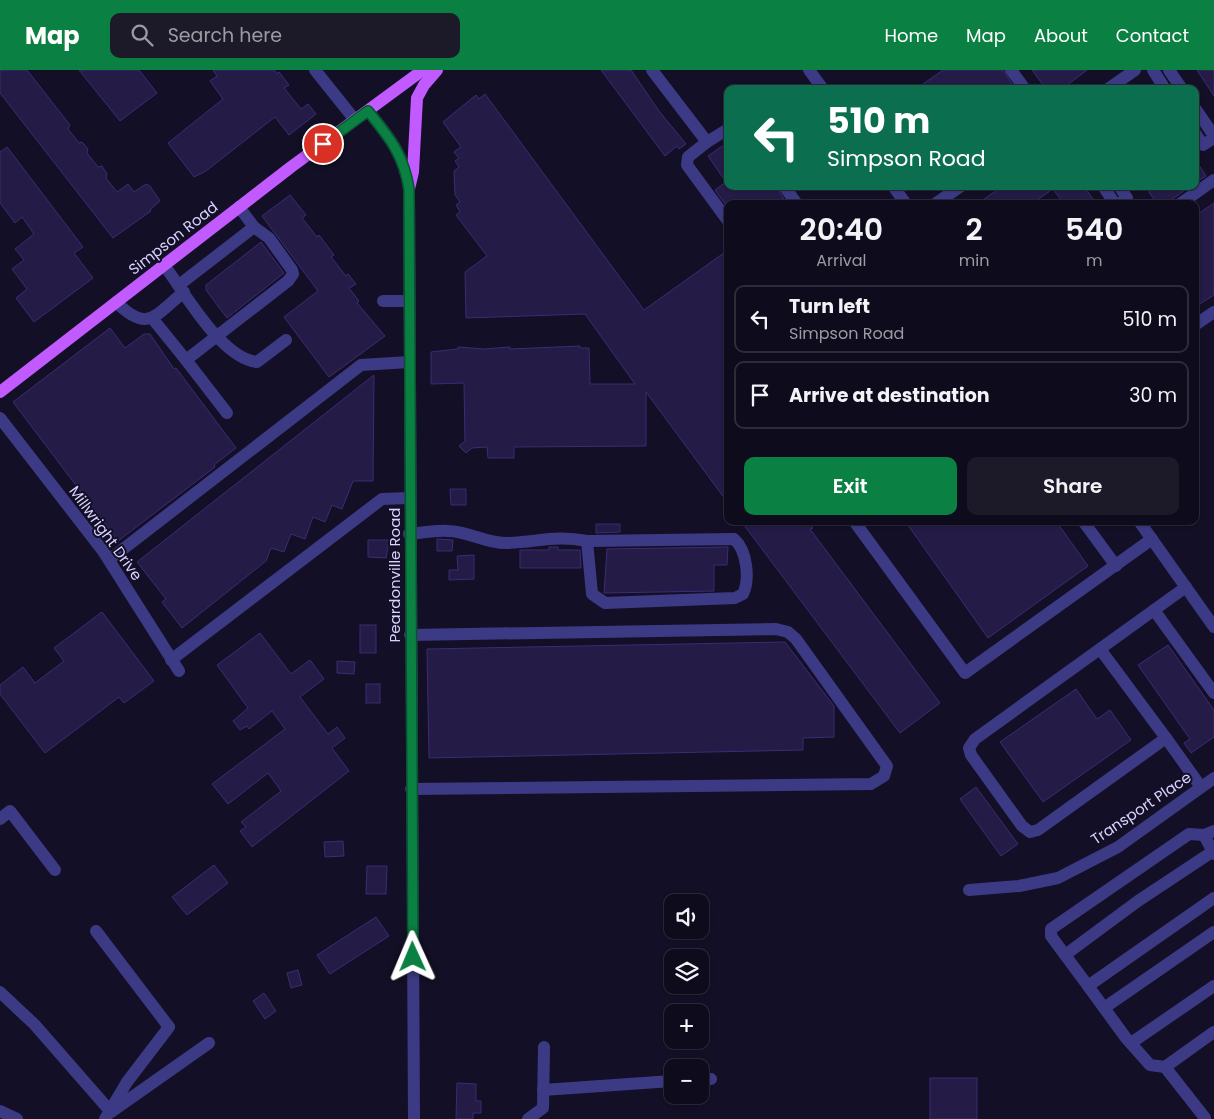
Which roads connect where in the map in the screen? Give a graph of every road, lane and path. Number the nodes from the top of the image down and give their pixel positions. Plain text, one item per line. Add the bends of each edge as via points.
1 (315, 70) edge
2 (423, 70) edge
3 (437, 70) edge
4 (652, 70) edge
5 (809, 70) edge
6 (1012, 70) edge
7 (1135, 70) edge
8 (1153, 70) edge
9 (1172, 74) edge
10 (820, 85) edge
11 (1022, 85) edge
12 (1114, 85) edge
13 (1163, 85) edge
14 (1165, 85) edge
15 (1179, 85) edge
16 (368, 111) junction
17 (1199, 114) edge
18 (354, 120) junction
19 (724, 132) edge
20 (1214, 137) edge
21 (1199, 139) edge
22 (708, 142) junction
23 (1214, 180) edge
24 (409, 189) junction
25 (955, 190) edge
26 (1122, 190) edge
27 (941, 200) edge
28 (1124, 200) edge
29 (1186, 200) edge
30 (239, 207) junction
31 (724, 216) edge
32 (254, 227) junction
33 (164, 265) junction
34 (181, 288) junction
35 (383, 301) dead end
36 (116, 302) junction
37 (409, 302) junction
38 (1214, 312) edge
39 (152, 318) junction
40 (1199, 322) edge
41 (216, 336) junction
42 (286, 340) dead end
43 (186, 360) junction
44 (409, 362) junction
45 (0, 392) edge
46 (227, 413) dead end
47 (0, 418) edge
48 (409, 498) junction
49 (857, 525) edge
50 (1086, 525) edge
51 (1142, 525) edge
52 (409, 534) junction
53 (1152, 539) junction
54 (587, 541) junction
55 (109, 560) junction
56 (1116, 566) junction
57 (1186, 587) junction
58 (1154, 610) junction
59 (1214, 627) edge
60 (410, 636) junction
61 (1100, 649) junction
62 (171, 660) junction
63 (179, 672) dead end
64 (1214, 693) edge
65 (1166, 738) junction
66 (1214, 778) edge
67 (1201, 787) junction
68 (411, 789) junction
69 (0, 820) edge
70 (1209, 833) edge
71 (1213, 853) edge
72 (55, 870) dead end
73 (970, 890) dead end
74 (1214, 898) edge
75 (96, 931) dead end
76 (1214, 932) edge
77 (1065, 955) junction
78 (1088, 986) junction
79 (1214, 986) edge
80 (0, 992) edge
81 (1104, 1008) junction
82 (1214, 1032) edge
83 (210, 1043) dead end
84 (1131, 1043) junction
85 (544, 1047) dead end
86 (1165, 1067) junction
87 (664, 1082) edge
88 (543, 1090) junction
89 (0, 1111) edge
90 (108, 1115) edge
91 (1205, 1118) edge
92 (17, 1119) edge
93 (414, 1119) edge
94 (528, 1119) edge

1 - 18 street
2 - 16 main road
3 - 24 main road via 417,98
4 - 22 street
5 - 10 street
6 - 11 street
7 - 12 street
8 - 13 street
9 - 14 street
9 - 15 street
16 - 18 main road, Simpson Road
16 - 24 street, Peardonville Road via 400,154
17 - 20 street
18 - 30 main road, Simpson Road
19 - 22 street
20 - 21 street via 1203,145
22 - 31 street via 688,157 687,165
23 - 29 street
24 - 37 street, Peardonville Road
25 - 27 street
26 - 28 street via 1127,198
30 - 32 street
30 - 33 main road, Simpson Road
32 - 34 street
32 - 41 street via 269,238 293,274
33 - 34 street
33 - 36 main road, Simpson Road
34 - 39 street
34 - 41 street
35 - 37 street
36 - 39 street via 135,318
36 - 45 main road, Simpson Road
37 - 44 street, Peardonville Road
38 - 40 street
39 - 43 street
41 - 42 street via 231,351 257,362
41 - 43 street
43 - 46 street
44 - 48 street, Peardonville Road
44 - 55 street via 361,365
47 - 55 street, Millwright Drive
48 - 52 street, Peardonville Road
48 - 62 street via 382,499
49 - 56 street via 965,673
50 - 56 street
51 - 53 street
52 - 54 street via 448,531 508,543 566,537
52 - 60 street, Peardonville Road
53 - 56 street
53 - 57 street
54 - 54 street via 734,539 744,552 746,587 743,594 735,598 605,603 592,594
55 - 62 street, Millwright Drive
57 - 58 street
57 - 59 street
58 - 61 street
58 - 64 street
60 - 68 street, Peardonville Road
60 - 68 street via 776,629 788,632 887,766 884,776 872,784
61 - 65 street
61 - 65 street via 975,739 969,748 1022,826 1030,832 1038,830
62 - 63 street, Millwright Drive
65 - 67 street
66 - 67 street, Transport Place
67 - 73 street, Transport Place via 1118,847 1058,878 1019,886
68 - 93 street, Peardonville Road
69 - 72 street via 10,811
70 - 71 street
70 - 77 street via 1189,834 1051,930 1051,936
71 - 77 street via 1138,901
74 - 78 street
75 - 90 street via 169,1027 127,1082
76 - 81 street
77 - 78 street
78 - 81 street
79 - 84 street
80 - 90 street via 35,1025
81 - 84 street
82 - 86 street
83 - 90 street
84 - 86 street via 1150,1065
85 - 88 street
86 - 91 street
87 - 88 street
88 - 94 street via 543,1108
89 - 92 street

